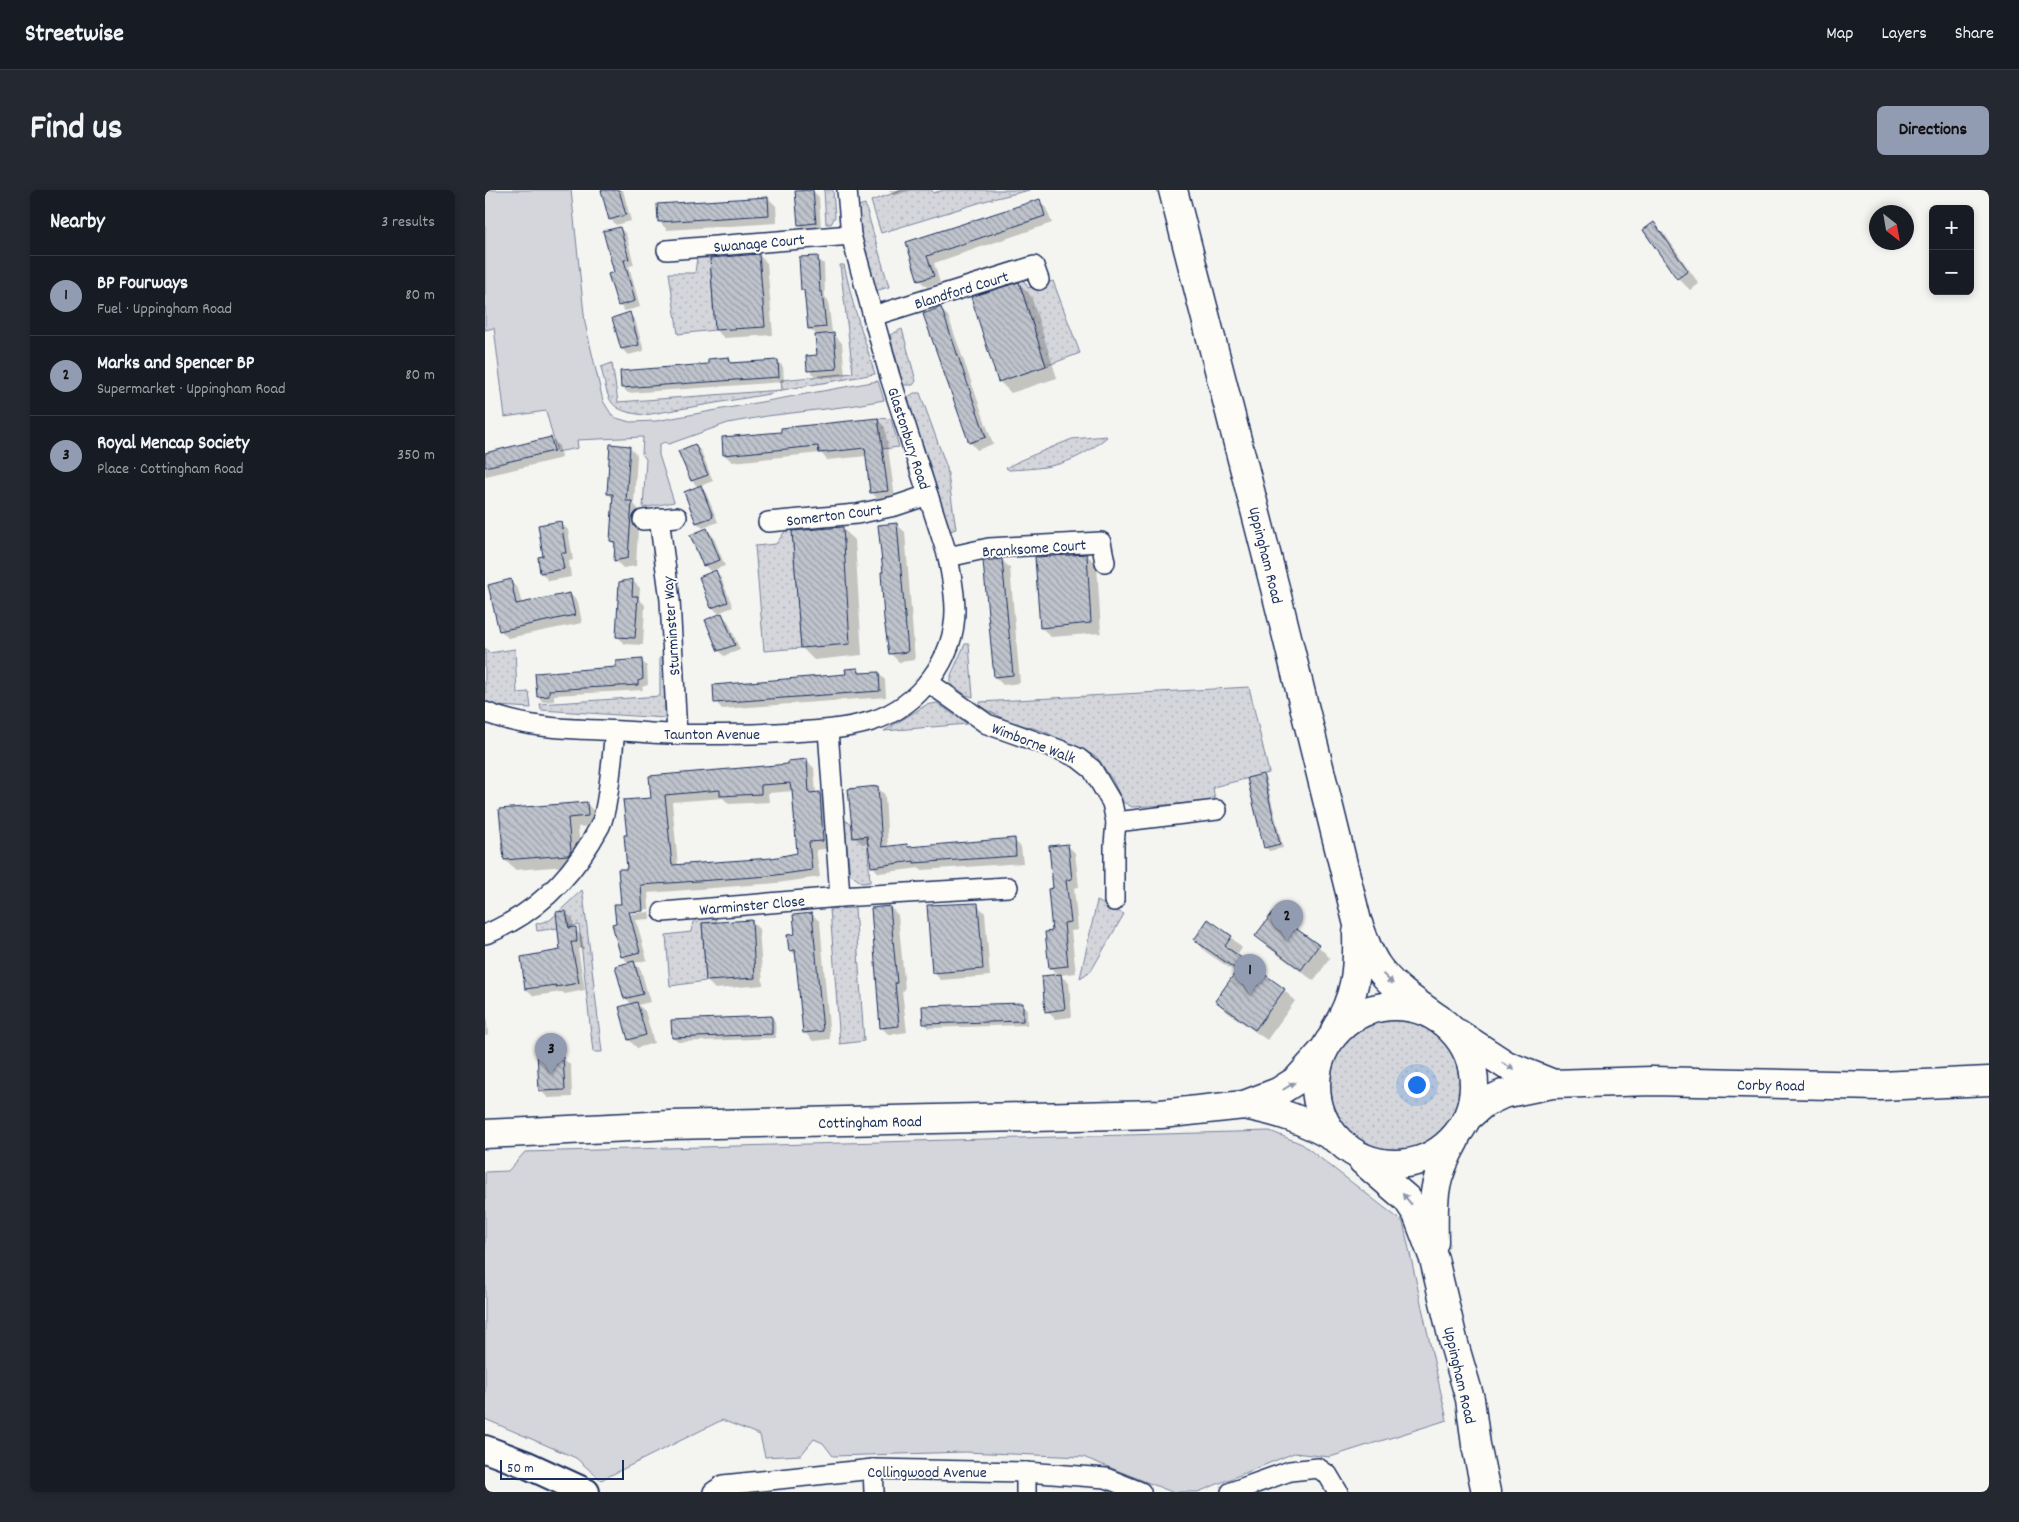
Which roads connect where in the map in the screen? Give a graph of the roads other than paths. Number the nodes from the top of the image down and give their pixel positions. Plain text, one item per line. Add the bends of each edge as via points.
1 (847, 190) edge
2 (1173, 190) edge
3 (851, 235) junction
4 (667, 250) dead end
5 (1039, 280) dead end
6 (873, 316) junction
7 (928, 495) junction
8 (660, 518) dead end
9 (768, 522) dead end
10 (948, 558) junction
11 (1105, 562) dead end
12 (928, 682) junction
13 (485, 712) edge
14 (828, 730) junction
15 (615, 731) junction
16 (677, 735) junction
17 (1217, 810) dead end
18 (1115, 822) junction
19 (1008, 887) dead end
20 (840, 897) junction
21 (1114, 901) dead end
22 (663, 912) dead end
23 (1357, 921) junction
24 (485, 934) edge
25 (1446, 1024) junction
26 (1326, 1046) junction
27 (1989, 1081) edge
28 (1552, 1084) junction
29 (1244, 1105) junction
30 (1465, 1122) junction
31 (489, 1133) edge
32 (1342, 1145) junction
33 (1434, 1259) junction
34 (485, 1450) edge
35 (873, 1469) junction
36 (1026, 1472) junction
37 (586, 1492) edge
38 (713, 1492) edge
39 (874, 1492) edge
40 (1026, 1492) edge
41 (1141, 1492) edge
42 (1231, 1492) edge
43 (1338, 1492) edge
44 (1485, 1492) edge

1 - 3 street, Glastonbury Road
2 - 23 highway, Uppingham Road
3 - 4 street, Swanage Court
3 - 6 street, Glastonbury Road
5 - 6 street, Blandford Court via 1035,266
6 - 7 street, Glastonbury Road
7 - 9 street, Somerton Court via 857,514
7 - 10 street, Glastonbury Road
8 - 16 street, Sturminster Way via 670,600
10 - 11 street, Branksome Court via 989,548 1101,542
10 - 12 street, Glastonbury Road via 955,599 954,626 939,668
12 - 14 street, Taunton Avenue via 893,712 873,721
12 - 18 street, Wimborne Walk via 987,724 1079,758 1092,768 1101,783 1112,804
13 - 15 street, Taunton Avenue via 537,726
14 - 16 street, Taunton Avenue
14 - 20 street
15 - 16 street, Taunton Avenue
15 - 24 street via 600,826 585,851 547,896 522,915
17 - 18 street
18 - 21 street, Wimborne Walk
19 - 20 street, Warminster Close
20 - 22 street, Warminster Close
23 -> 25 highway, Uppingham Road via 1380,970
23 - 26 highway, Uppingham Road via 1354,988 1344,1015
25 - 26 highway via 1416,1008 1392,1006 1368,1010 1346,1022
25 -> 28 highway, Corby Road via 1506,1065
25 - 30 highway via 1466,1049 1473,1070 1474,1094
29 -> 26 highway, Cottingham Road via 1288,1087
26 - 32 highway via 1315,1073 1315,1096 1322,1119
27 - 28 highway, Corby Road via 1880,1086 1652,1081
28 - 30 highway, Corby Road via 1503,1094 1484,1103
29 - 31 highway, Cottingham Road via 1161,1114 670,1125
29 - 32 highway, Cottingham Road via 1295,1117
30 - 32 highway via 1445,1148 1422,1160 1398,1165 1373,1162
30 - 33 highway, Uppingham Road via 1437,1179 1433,1205
33 -> 32 highway, Uppingham Road via 1417,1214 1407,1198
33 - 44 highway, Uppingham Road via 1470,1399
34 - 37 street
35 - 36 street, Collingwood Avenue
35 - 38 street, Collingwood Avenue via 723,1485
35 - 39 street
36 - 40 street
36 - 41 street, Collingwood Avenue via 1106,1478
42 - 43 street via 1290,1471 1318,1468 1328,1475

